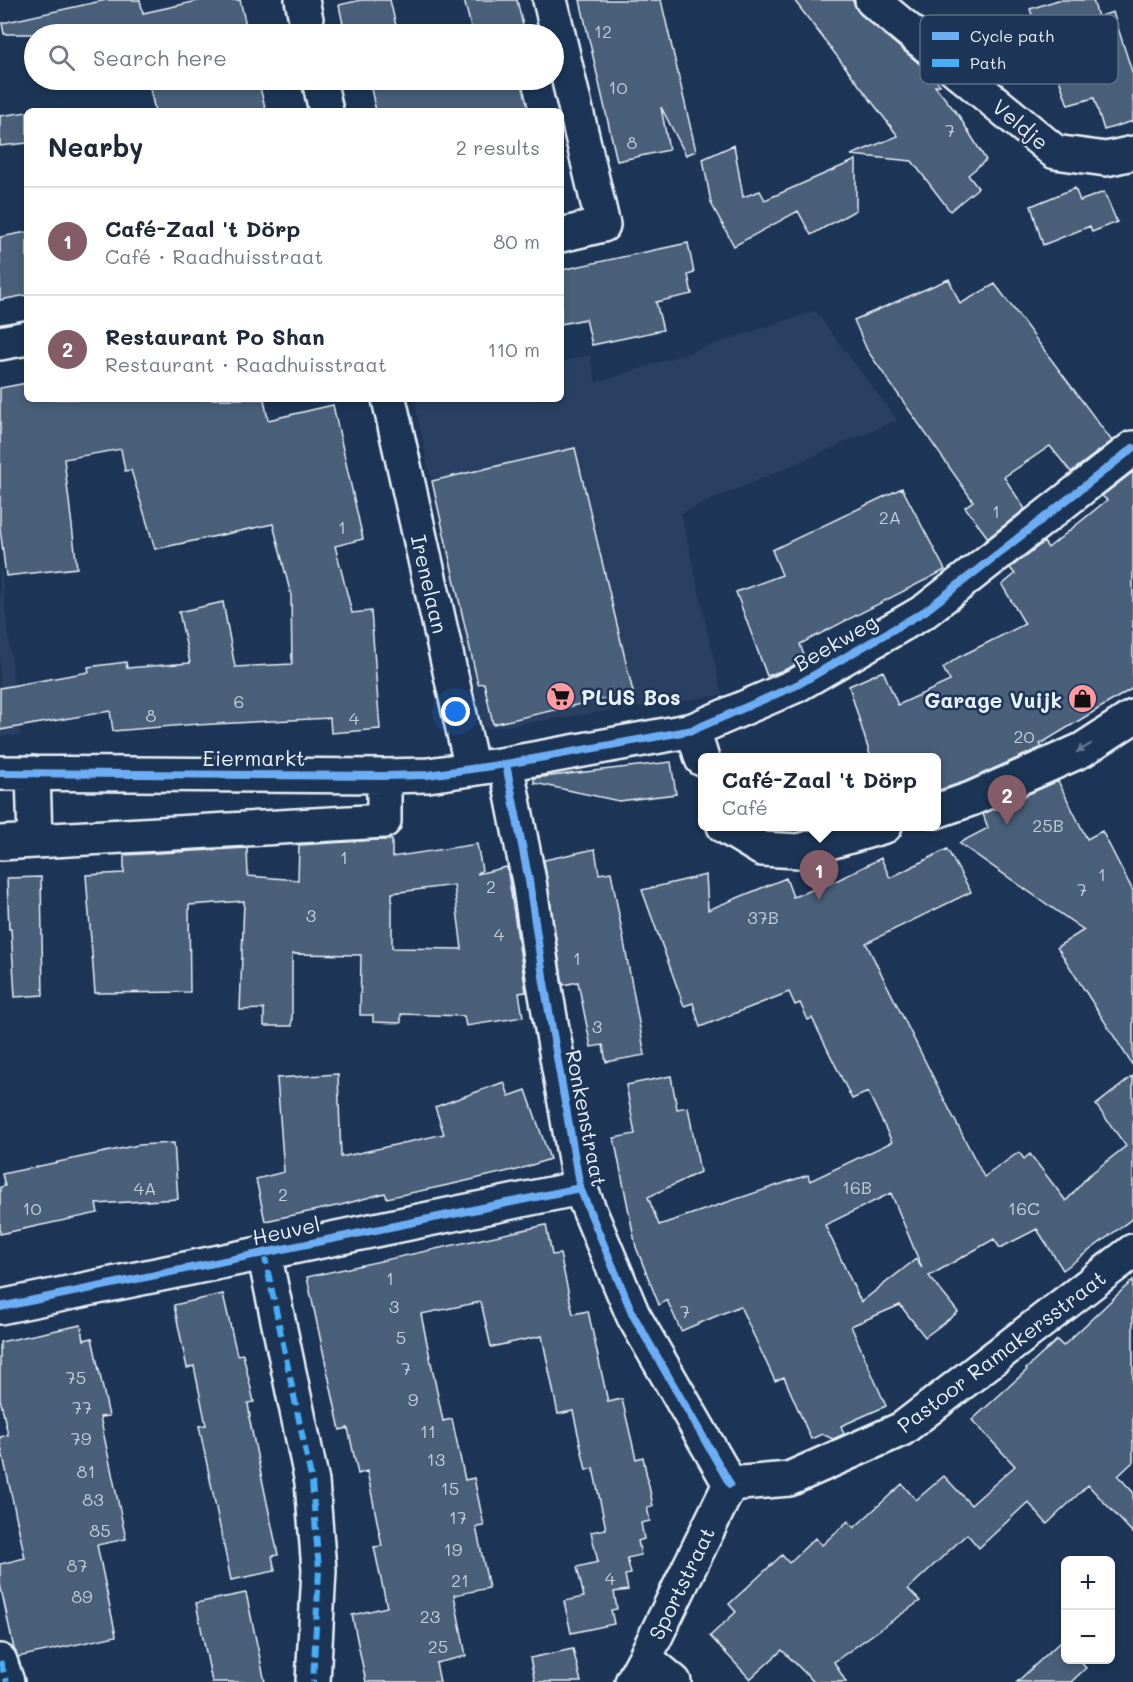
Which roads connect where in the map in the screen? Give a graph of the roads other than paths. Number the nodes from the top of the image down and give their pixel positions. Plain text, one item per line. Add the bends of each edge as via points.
1 (302, 0) edge
2 (550, 0) edge
3 (872, 0) edge
4 (307, 24) edge
5 (556, 24) edge
6 (920, 40) edge
7 (564, 59) edge
8 (973, 84) edge
9 (321, 90) edge
10 (325, 108) edge
11 (1133, 153) edge
12 (564, 234) edge
13 (24, 339) edge
14 (0, 343) edge
15 (390, 402) edge
16 (1133, 448) edge
17 (1133, 717) edge
18 (698, 745) edge
19 (506, 764) junction
20 (471, 769) junction
21 (0, 773) edge
22 (33, 773) junction
23 (384, 776) junction
24 (941, 809) edge
25 (732, 831) edge
26 (868, 831) edge
27 (34, 840) junction
28 (0, 843) edge
29 (580, 1188) junction
30 (1133, 1251) edge
31 (264, 1253) junction
32 (0, 1308) edge
33 (730, 1484) junction
34 (0, 1661) edge
35 (638, 1670) edge
36 (7, 1682) edge
37 (313, 1682) edge
38 (674, 1682) edge

1 - 4 street
2 - 5 street
3 - 6 street, Veldje
7 - 12 street via 603,225
8 - 11 street, Veldje via 1055,152 1106,159
9 - 10 street
13 - 14 street
15 - 20 street, Irenelaan
16 - 18 street, Beekweg via 925,610
17 -> 24 street via 1082,750
18 - 19 street, Beekweg
19 - 20 street, Eiermarkt
19 - 29 street, Ronkenstraat
20 - 23 street, Eiermarkt
21 - 22 street, Eiermarkt
22 - 23 street, Eiermarkt
22 - 27 street
23 - 27 street via 384,821
25 - 26 street via 762,849 799,851
27 - 28 street
29 - 31 street, Heuvel
29 - 33 street, Ronkenstraat via 633,1316
30 - 33 street, Pastoor Ramakersstraat via 902,1429 789,1479
31 - 32 street, Heuvel
31 - 37 street, Heuvel via 312,1482 319,1570
33 - 35 street, Sportstraat
34 - 36 street
35 - 38 street

